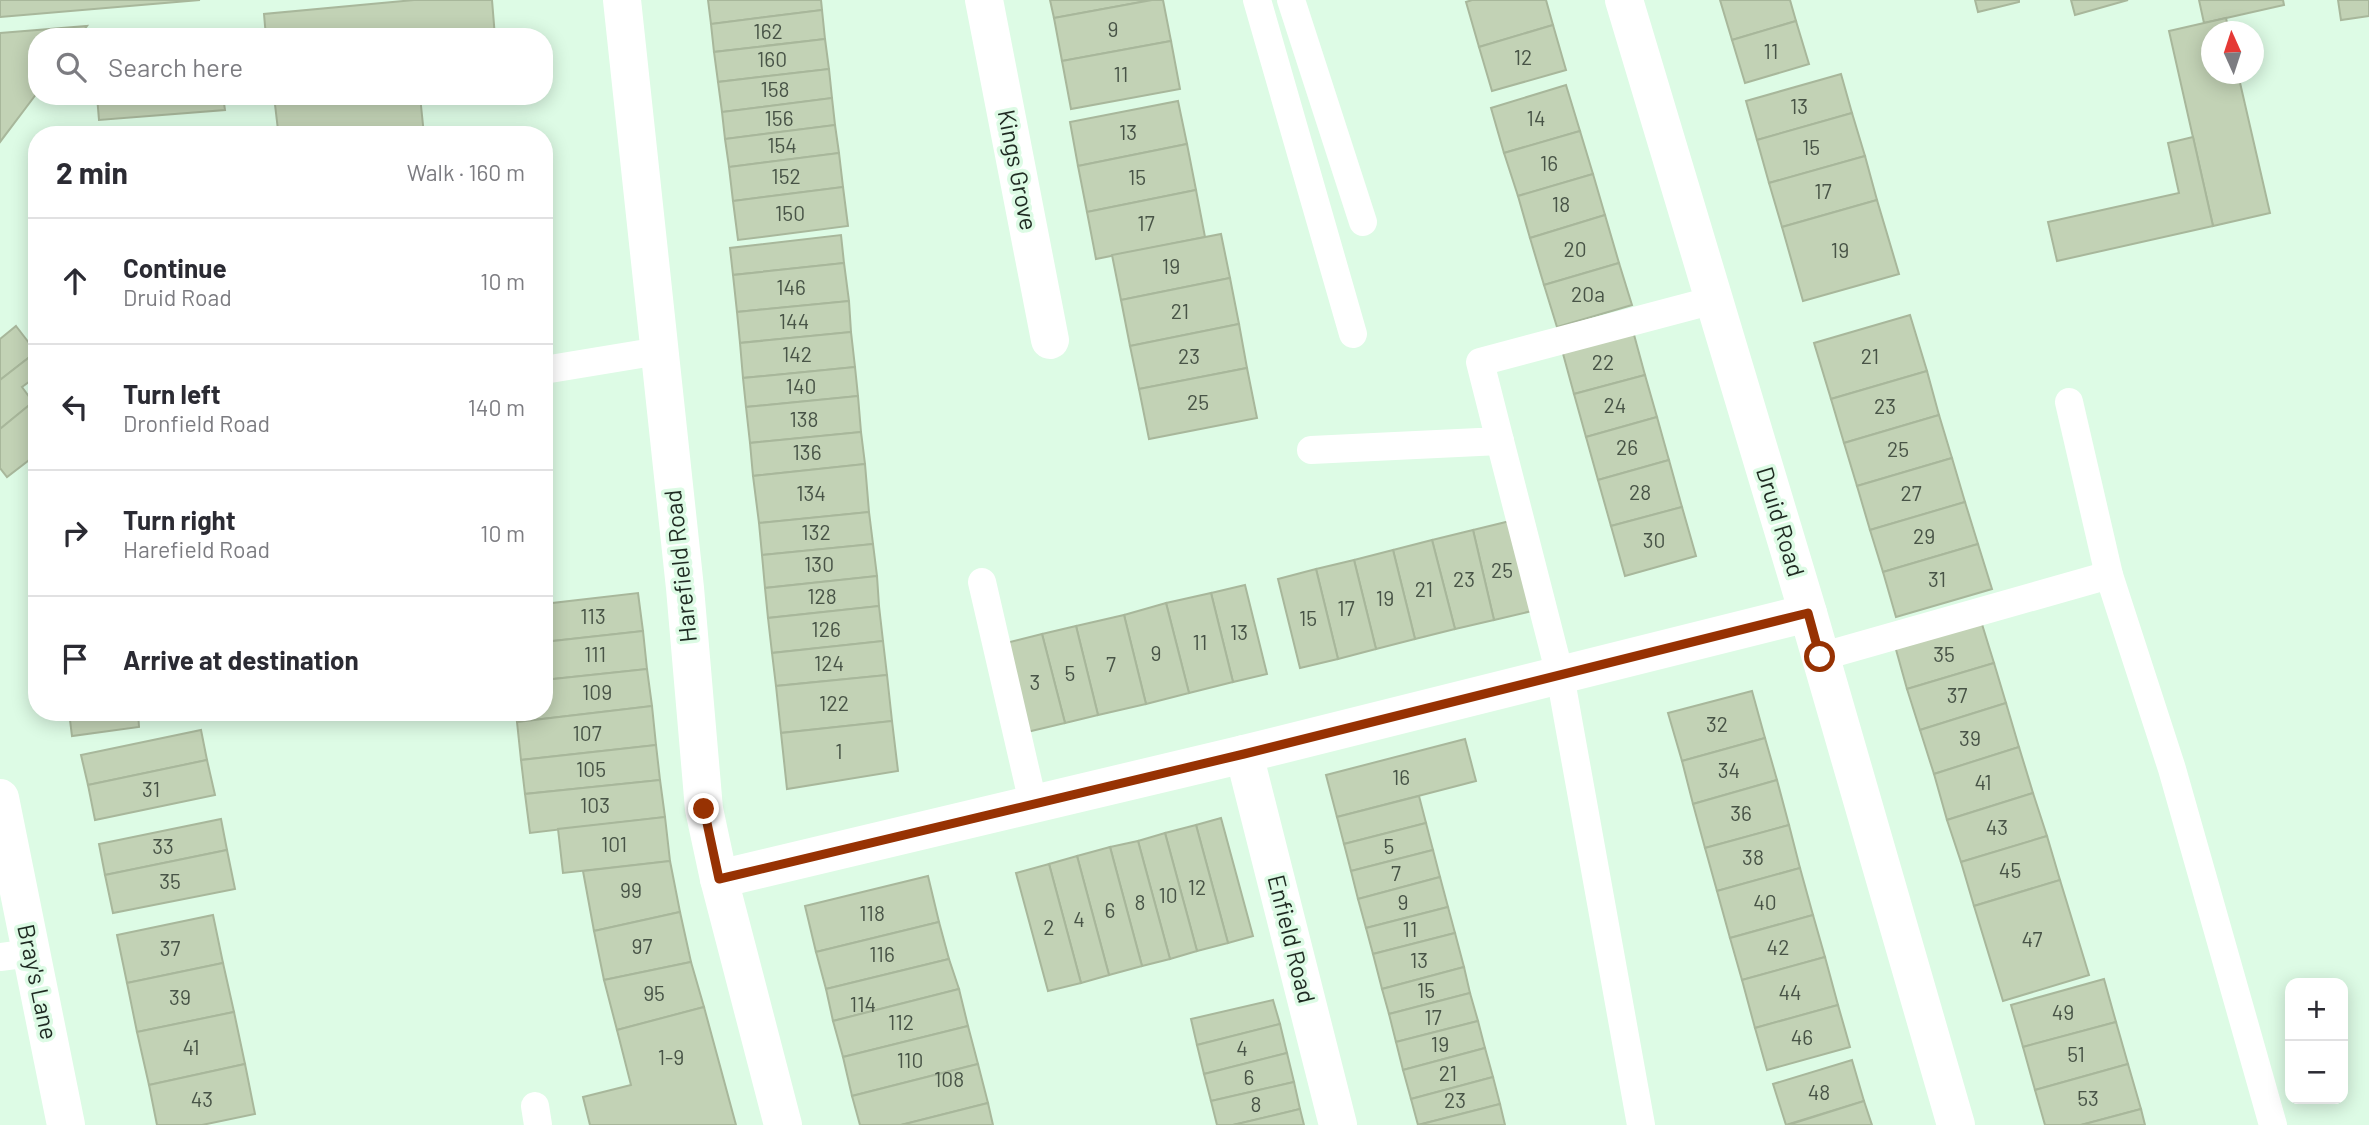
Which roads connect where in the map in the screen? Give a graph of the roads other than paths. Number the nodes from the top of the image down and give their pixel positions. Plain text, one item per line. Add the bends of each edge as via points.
1 (622, 0) edge
2 (984, 0) edge
3 (1257, 0) edge
4 (1292, 0) edge
5 (1624, 0) edge
6 (1363, 222) dead end
7 (1714, 300) junction
8 (1353, 334) dead end
9 (1051, 340) dead end
10 (659, 351) junction
11 (553, 369) edge
12 (2069, 401) dead end
13 (1500, 441) junction
14 (1311, 450) dead end
15 (2109, 575) junction
16 (982, 582) dead end
17 (1808, 613) junction
18 (1820, 657) junction
19 (1560, 675) junction
20 (1244, 754) junction
21 (0, 798) edge
22 (1033, 803) junction
23 (719, 879) junction
24 (16, 955) edge
25 (66, 1125) edge
26 (783, 1125) edge
27 (1338, 1125) edge
28 (1642, 1125) edge
29 (1956, 1125) edge
30 (2273, 1125) edge

1 - 10 street, Harefield Road
2 - 9 street, Kings Grove
3 - 8 lane
4 - 6 lane
5 - 7 street, Druid Road
7 - 13 lane via 1480,362
7 - 17 street, Druid Road
10 - 11 lane
10 - 23 street, Harefield Road via 704,809
12 - 15 lane
13 - 14 lane
13 - 19 lane
15 - 18 lane
15 - 30 lane via 2172,769
16 - 22 lane
17 - 18 street, Druid Road
17 - 19 street
18 - 29 street, Druid Road
19 - 20 street
19 - 28 lane
20 - 22 street
20 - 27 street, Enfield Road
21 - 24 street, Bray's Lane
22 - 23 street
23 - 26 street, Harefield Road
24 - 25 street, Bray's Lane

